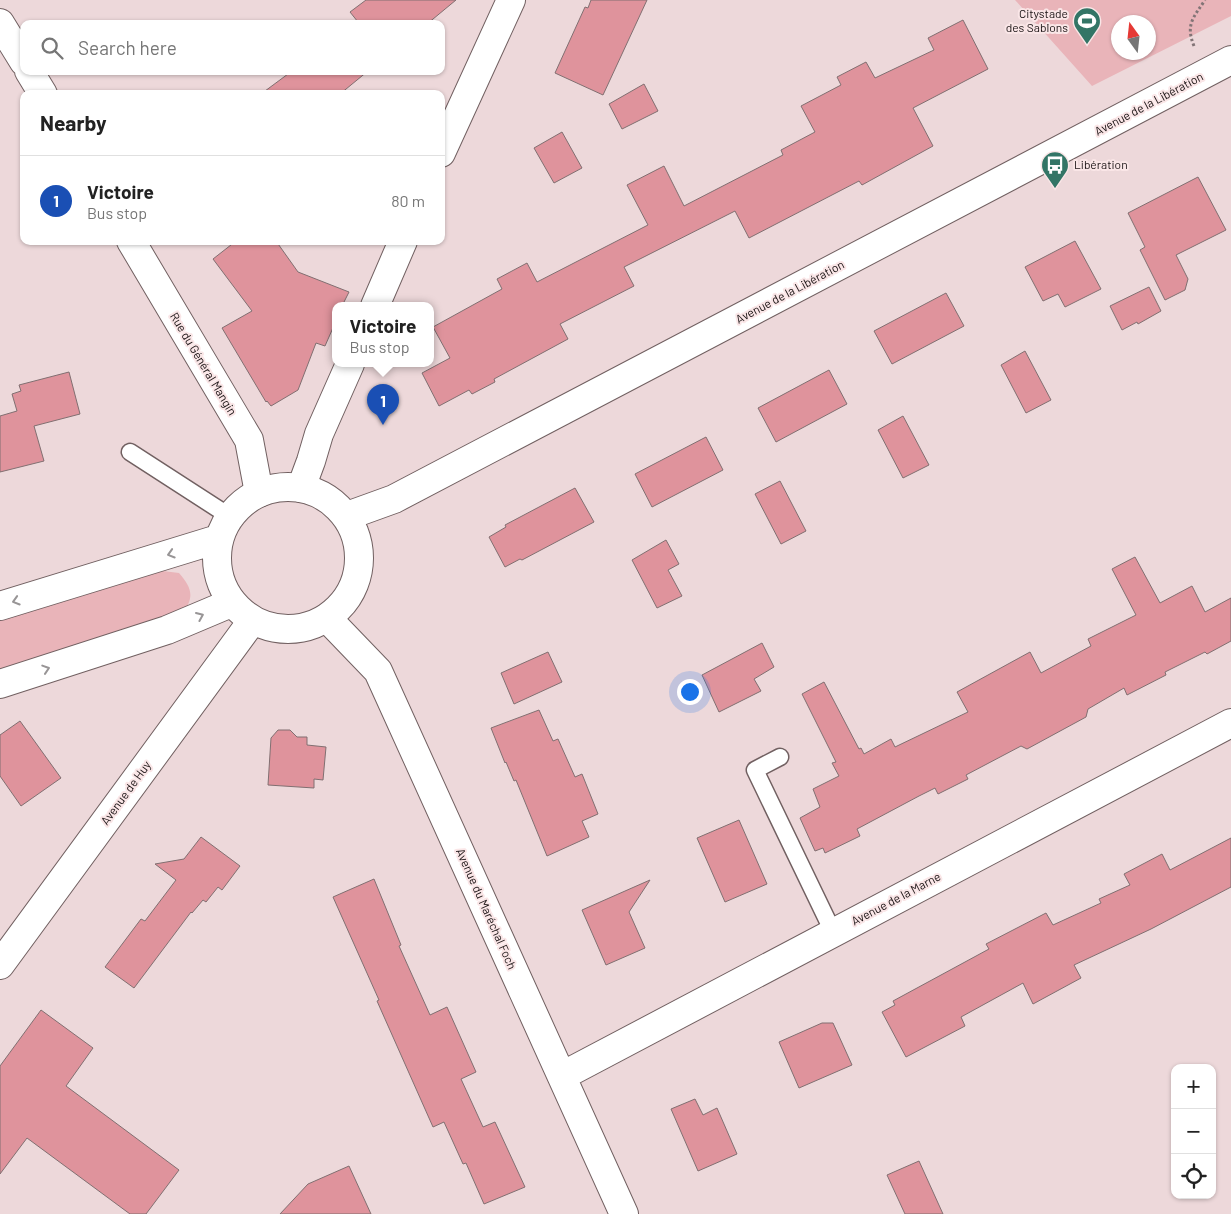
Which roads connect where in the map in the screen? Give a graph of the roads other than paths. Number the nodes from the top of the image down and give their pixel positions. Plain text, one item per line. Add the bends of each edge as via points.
1 (511, 0) edge
2 (0, 23) edge
3 (20, 56) edge
4 (1231, 60) edge
5 (31, 75) edge
6 (41, 90) edge
7 (445, 145) edge
8 (133, 245) edge
9 (401, 245) edge
10 (377, 302) edge
11 (349, 367) edge
12 (130, 452) dead end
13 (301, 488) junction
14 (259, 492) junction
15 (346, 516) junction
16 (224, 528) junction
17 (231, 603) junction
18 (0, 606) edge
19 (327, 618) junction
20 (252, 622) junction
21 (0, 684) edge
22 (1231, 723) edge
23 (780, 757) dead end
24 (833, 932) junction
25 (0, 965) edge
26 (562, 1076) junction
27 (624, 1214) edge

1 - 7 street
2 - 3 street
4 - 15 street, Avenue de la Libération via 403,495
5 - 6 street
8 - 14 street, Rue du Général Mangin via 249,440
9 - 10 street
11 - 13 street via 319,434
12 - 16 lane
13 - 14 street via 279,487
13 - 15 street via 326,497
14 - 16 street via 242,502
15 - 19 street via 358,543 359,572 348,598
16 - 17 street via 217,572
16 -> 18 street
17 - 20 street
21 -> 17 street via 167,630
19 - 20 street via 303,629 277,630
19 - 26 street, Avenue du Maréchal Foch via 378,671
20 - 25 street, Avenue de Huy
22 - 24 street, Avenue de la Marne
23 - 24 lane via 755,770
24 - 26 street, Avenue de la Marne
26 - 27 street, Avenue du Maréchal Foch

